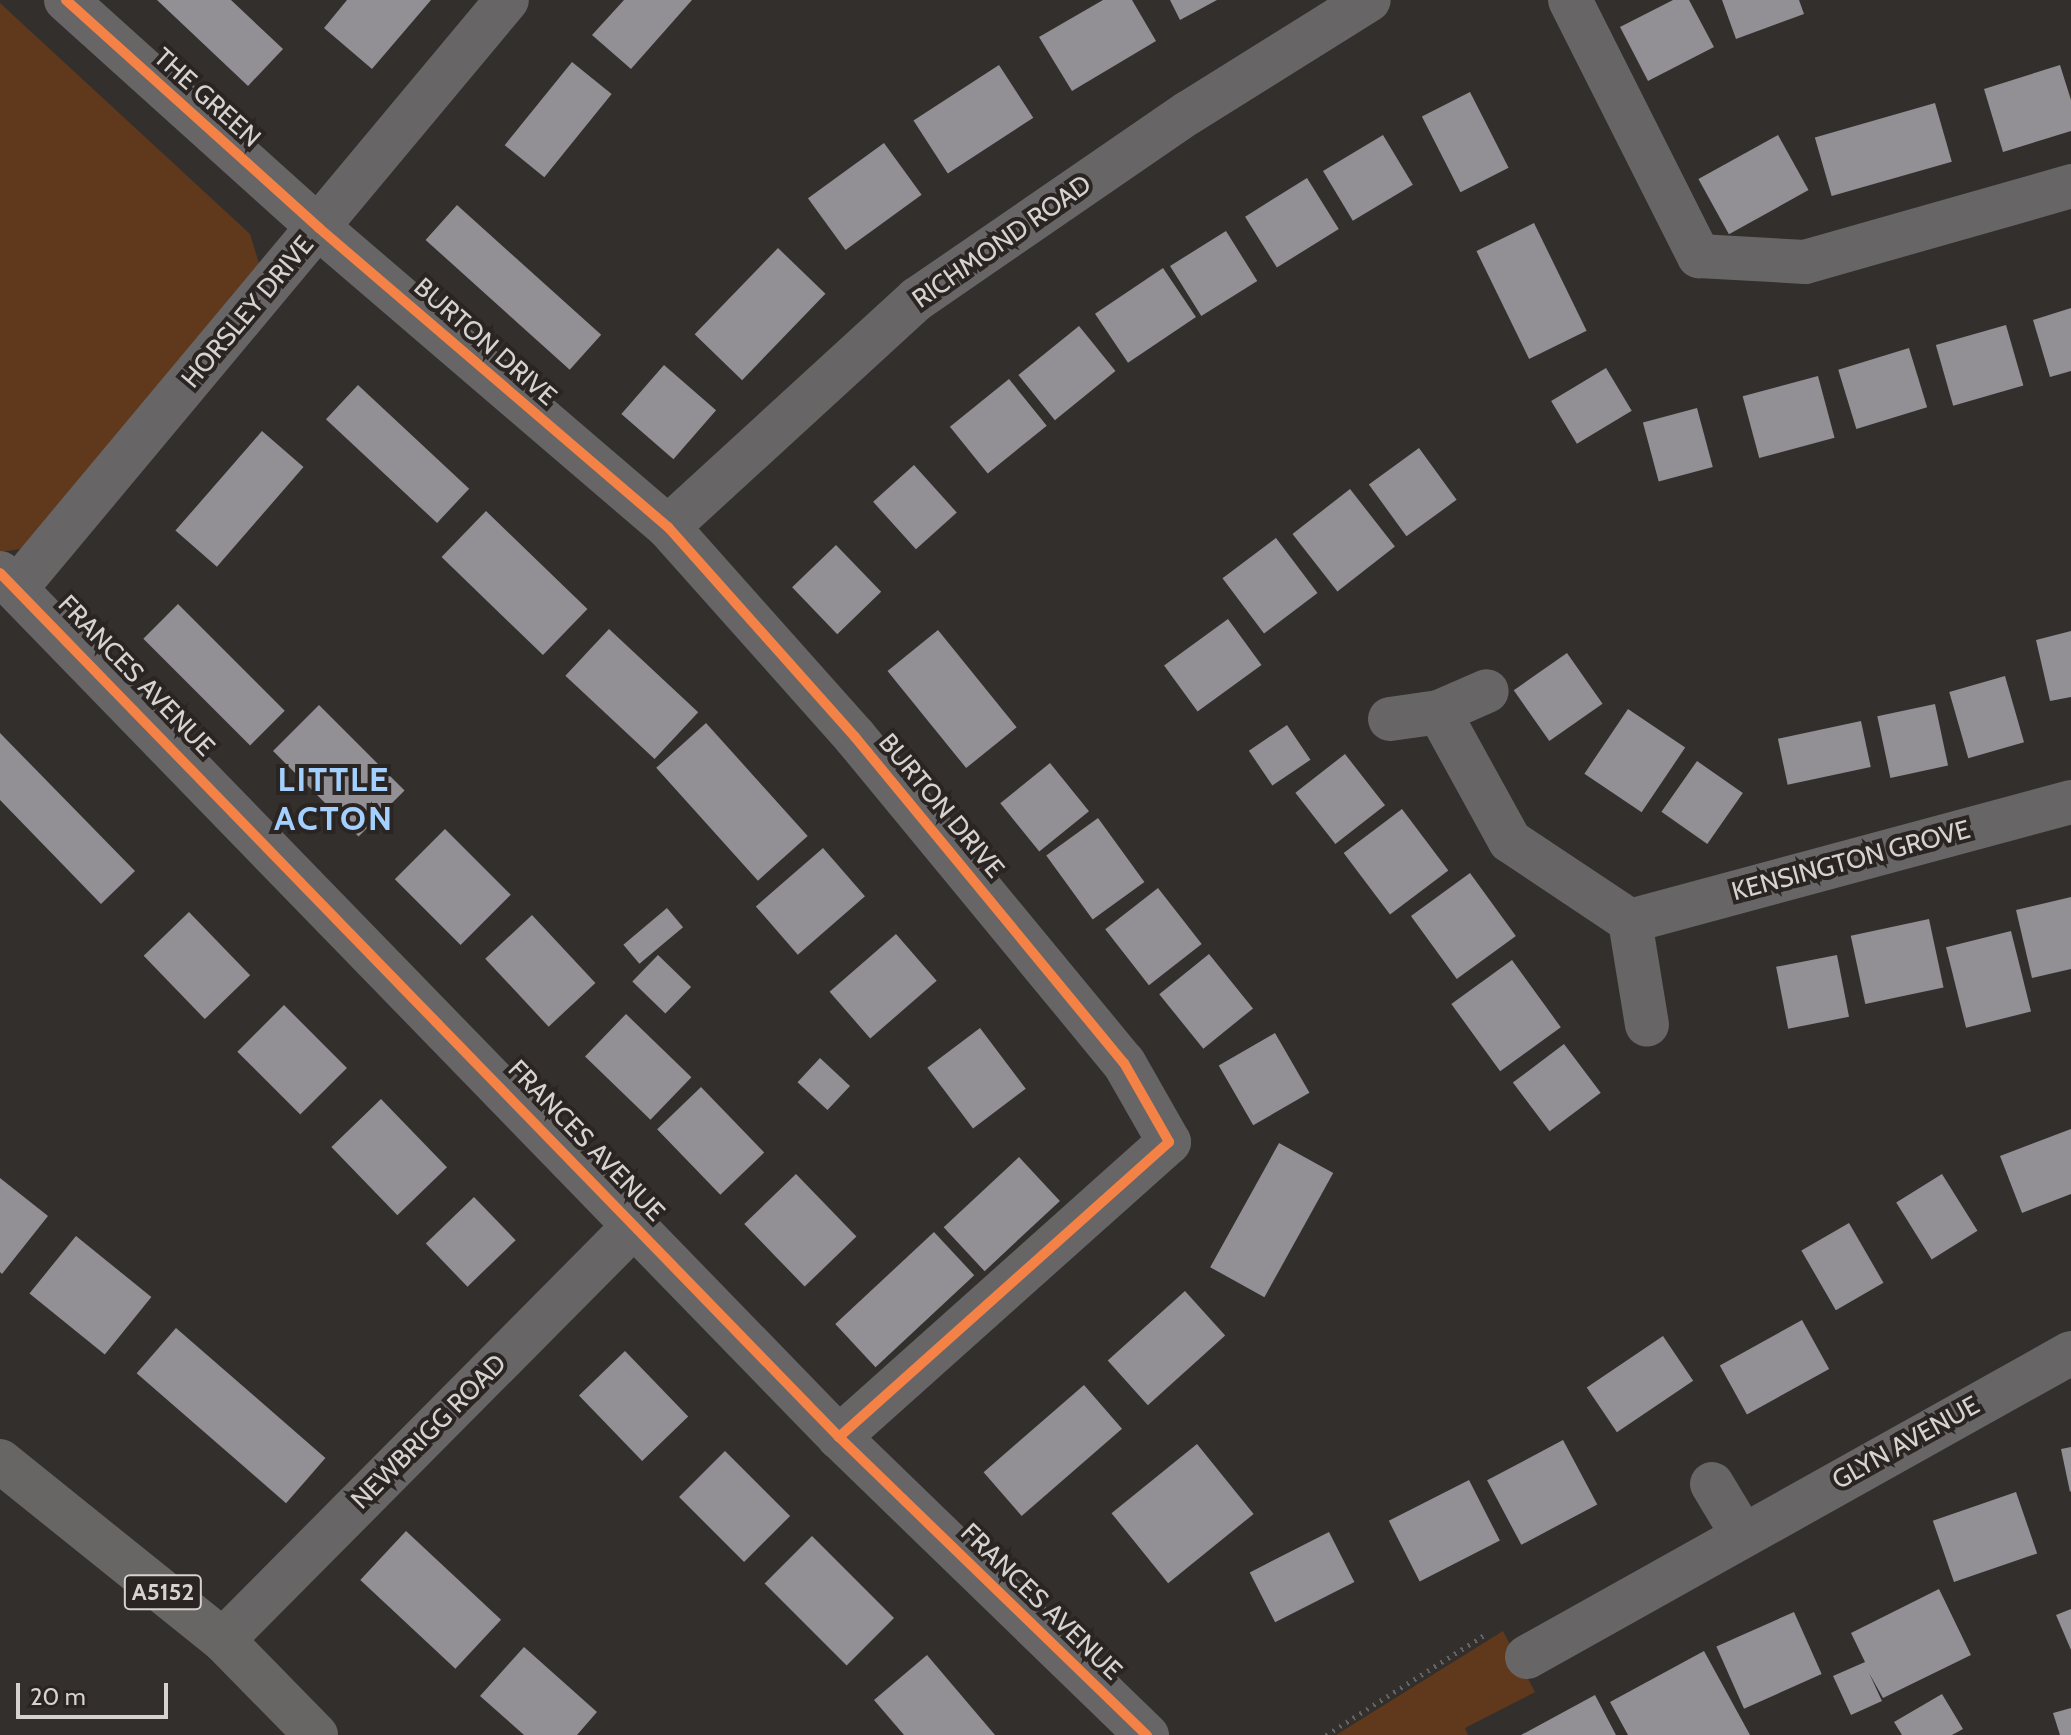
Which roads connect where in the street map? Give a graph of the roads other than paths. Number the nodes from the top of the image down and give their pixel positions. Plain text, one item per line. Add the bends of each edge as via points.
1 (66, 0) edge
2 (507, 0) edge
3 (1369, 0) edge
4 (1570, 0) edge
5 (2071, 186) edge
6 (319, 228) junction
7 (668, 527) junction
8 (9, 579) edge
9 (1487, 691) dead end
10 (1439, 712) junction
11 (1390, 719) dead end
12 (2071, 802) edge
13 (1630, 921) junction
14 (1647, 1025) dead end
15 (636, 1224) junction
16 (2071, 1353) edge
17 (839, 1437) junction
18 (0, 1461) edge
19 (1712, 1484) dead end
20 (1742, 1534) junction
21 (223, 1640) junction
22 (1527, 1657) road end
23 (316, 1735) edge
24 (1147, 1735) edge

1 - 6 street, THE GREEN
2 - 6 street, HORSLEY DRIVE
3 - 7 street, RICHMOND ROAD via 1188,113 917,299
4 - 5 street via 1699,256 1805,262
6 - 7 street, BURTON DRIVE
6 - 8 street, HORSLEY DRIVE
7 - 17 street, BURTON DRIVE via 855,737 1124,1063 1169,1142
8 - 15 street, FRANCES AVENUE
9 - 10 street
10 - 11 street
10 - 13 street via 1510,841
12 - 13 street, KENSINGTON GROVE
13 - 14 street
15 - 17 street, FRANCES AVENUE
15 - 21 street, NEWBRIGG ROAD
16 - 20 street, GLYN AVENUE
17 - 24 street, FRANCES AVENUE
18 - 21 main road, A5152
19 - 20 street
20 - 22 street, GLYN AVENUE
21 - 23 main road, A5152

